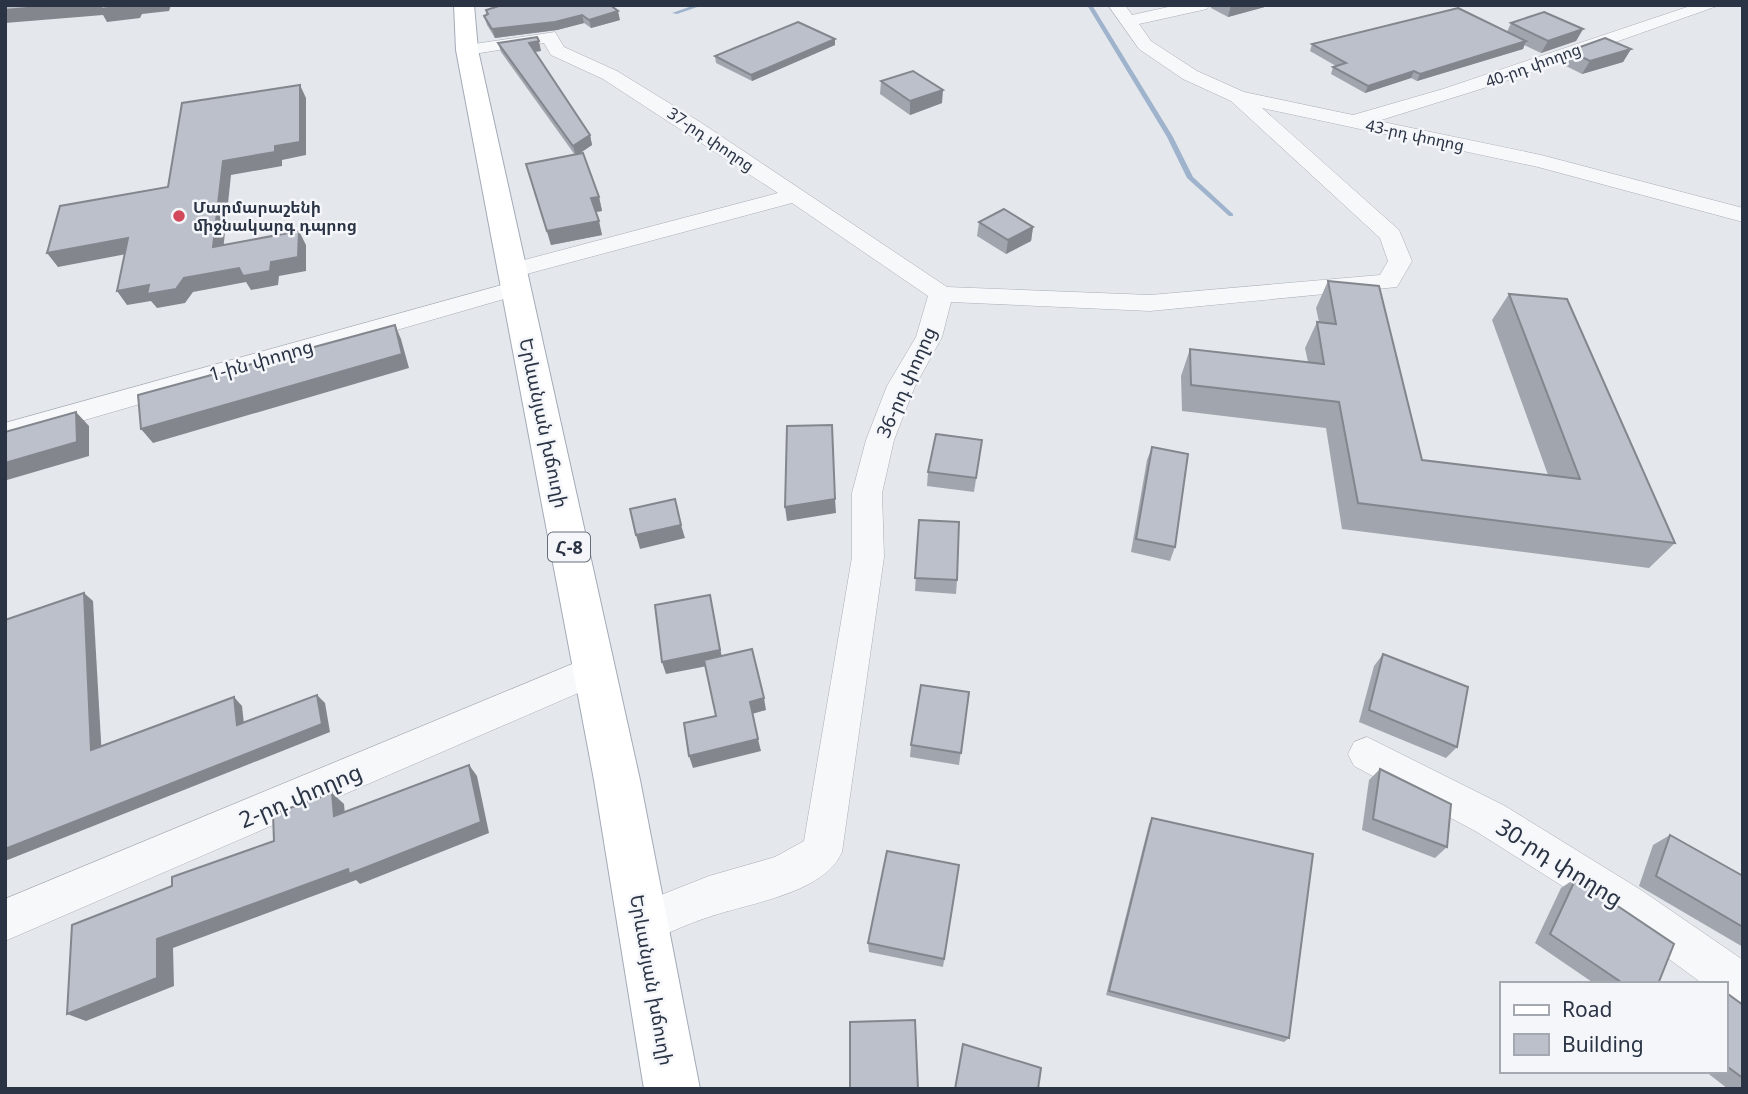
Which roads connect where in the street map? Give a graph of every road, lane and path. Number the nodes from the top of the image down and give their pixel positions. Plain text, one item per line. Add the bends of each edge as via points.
1 (464, 5) edge
2 (1201, 5) edge
3 (1712, 5) edge
4 (1122, 13) edge
5 (467, 50) junction
6 (1238, 97) junction
7 (1353, 121) junction
8 (794, 196) junction
9 (1738, 210) edge
10 (515, 279) junction
11 (941, 294) junction
12 (5, 433) edge
13 (594, 670) junction
14 (1367, 754) dead end
15 (5, 920) edge
16 (642, 923) junction
17 (1743, 986) edge
18 (672, 1089) edge

1 - 5 main road, Երևանյան խճուղի / Հ-8
2 - 4 street
3 - 7 street, 40-րդ փողոց via 1627,30 1431,102
4 - 6 street, 43-րդ փողոց via 1145,45 1190,75
5 - 8 street, 37-րդ փողոց via 549,36 557,51 633,89
5 - 10 main road, Երևանյան խճուղի / Հ-8
6 - 7 street, 43-րդ փողոց
6 - 11 street via 1391,235 1400,261 1388,282 1150,303
7 - 9 street, 43-րդ փողոց
8 - 10 street, 1-ին փողոց
8 - 11 street, 37-րդ փողոց
10 - 12 street, 1-ին փողոց
10 - 13 main road, Երևանյան խճուղի / Հ-8
11 - 16 street, 36-րդ փողոց via 929,337 901,387 880,440 867,493 868,557 822,852 783,875 709,896
13 - 15 street, 2-րդ փողոց
13 - 16 main road, Երևանյան խճուղի / Հ-8
14 - 17 street, 30-րդ փողոց via 1491,819 1627,904
16 - 18 main road, Երևանյան խճուղի / Հ-8

